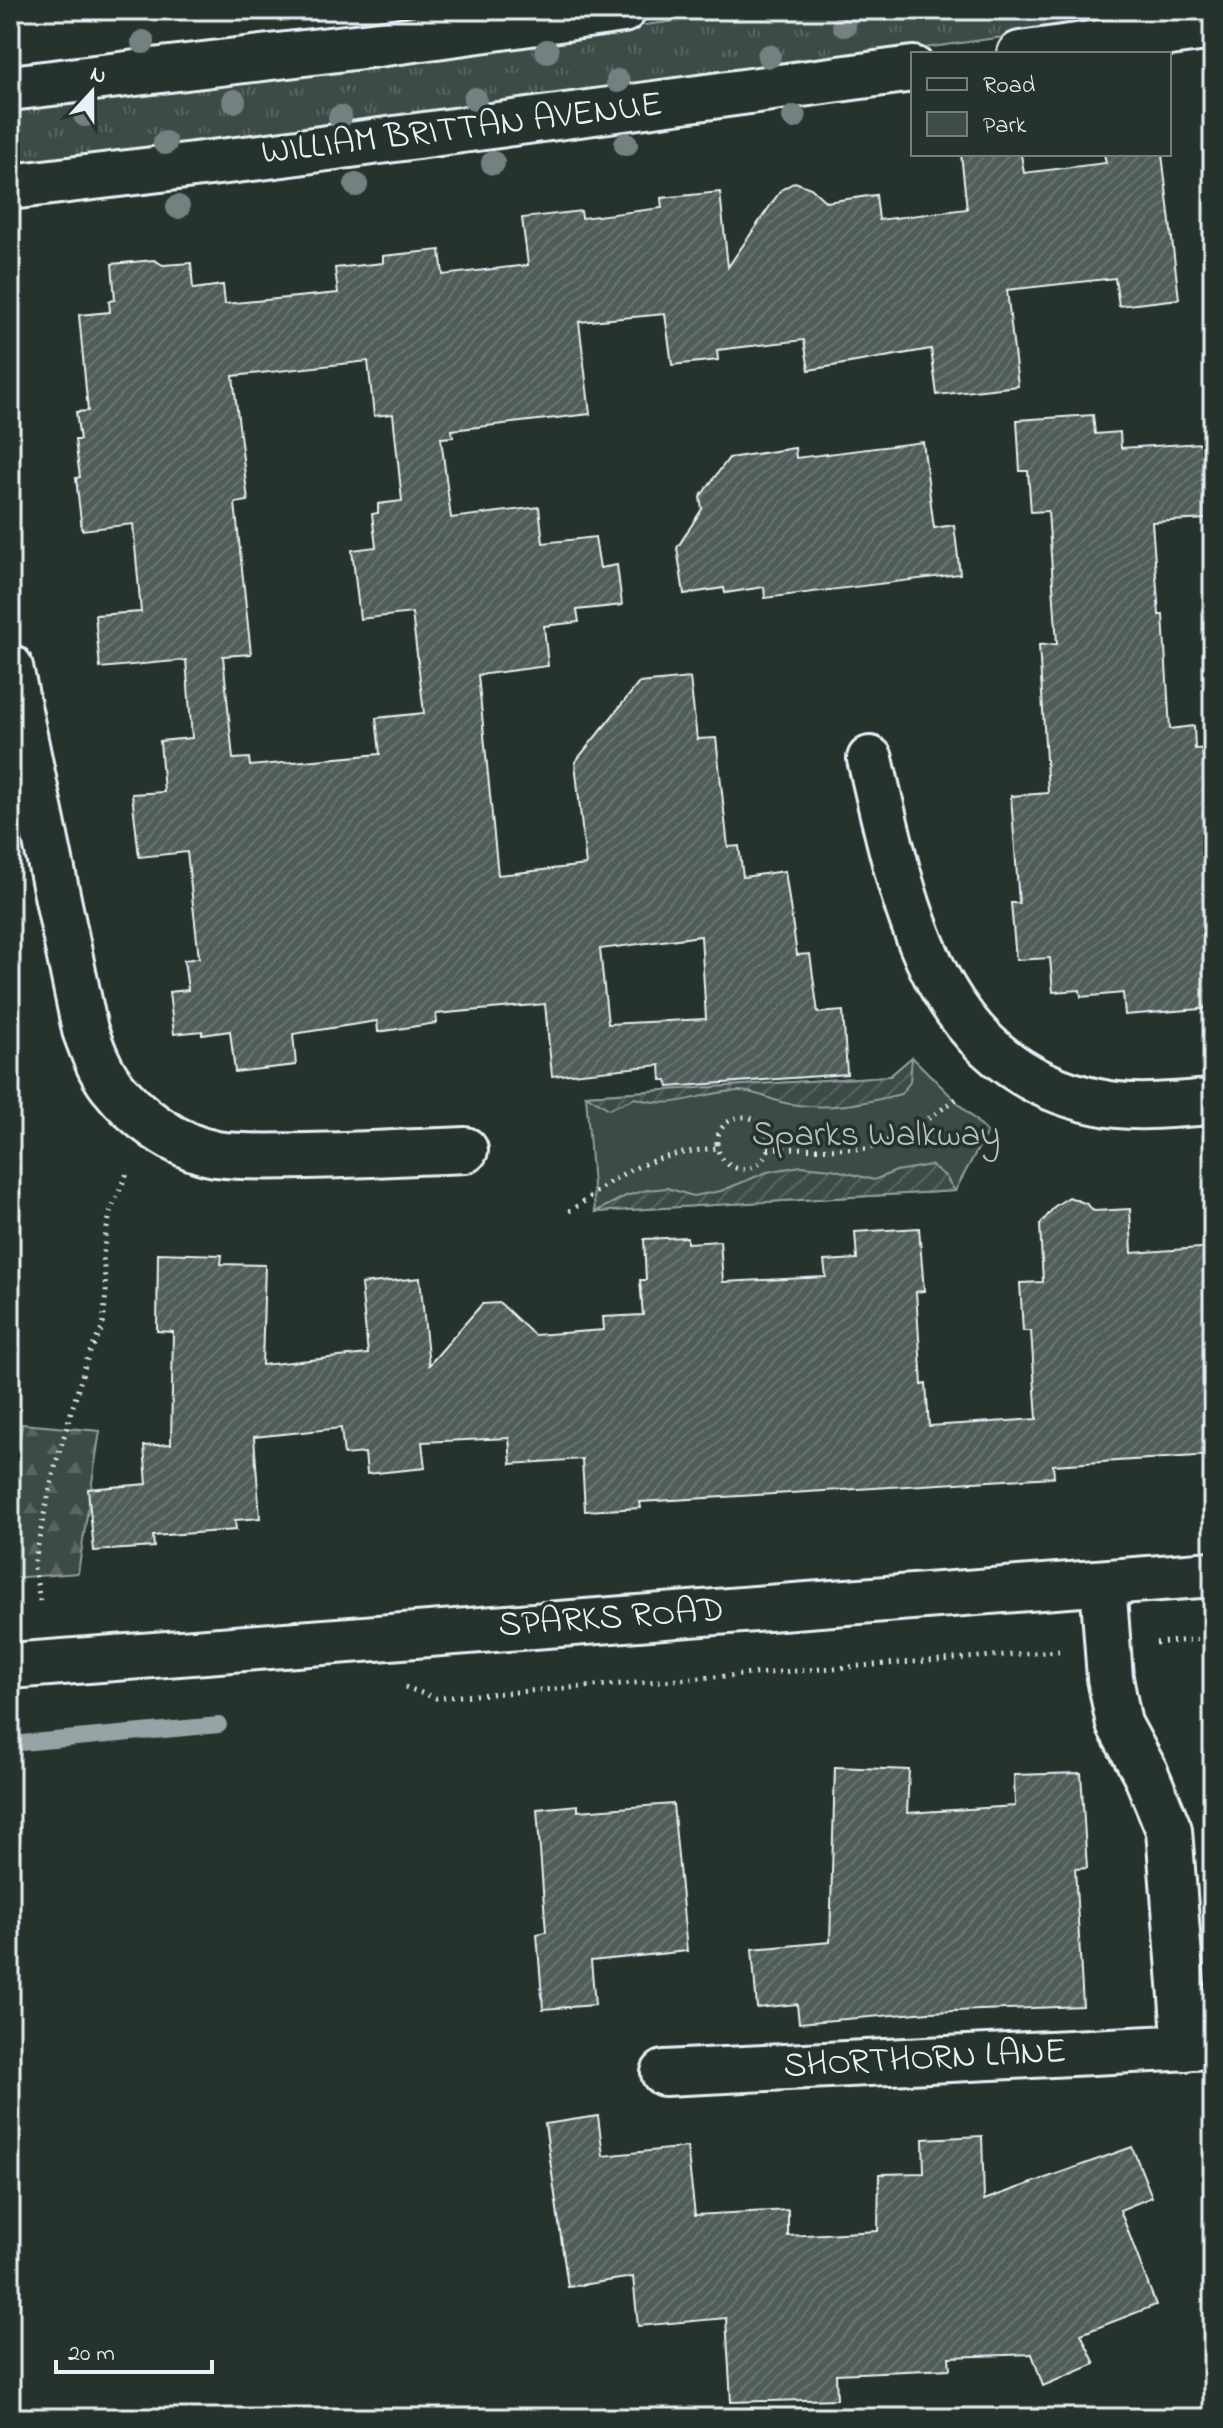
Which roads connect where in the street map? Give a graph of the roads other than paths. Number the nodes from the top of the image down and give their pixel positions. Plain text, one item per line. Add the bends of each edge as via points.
1 (623, 10) edge
2 (1213, 27) edge
3 (1034, 52) edge
4 (911, 69) edge
5 (10, 88) edge
6 (10, 187) edge
7 (10, 667) edge
8 (870, 759) dead end
9 (1213, 1102) edge
10 (465, 1150) dead end
11 (1213, 1574) edge
12 (1103, 1583) junction
13 (10, 1666) edge
14 (1199, 2047) edge
15 (664, 2073) dead end

1 - 5 street
2 - 3 street
4 - 6 street, WILLIAM BRITTAN AVENUE
7 - 10 street via 85,1030 94,1056 129,1106 168,1135 214,1153
8 - 9 street via 900,886 945,995 967,1026 998,1056 1070,1094 1111,1104
11 - 12 street, SPARKS ROAD
12 - 13 street, SPARKS ROAD
12 - 14 street, SHORTHORN LANE via 1119,1724 1169,1830
14 - 15 street, SHORTHORN LANE

